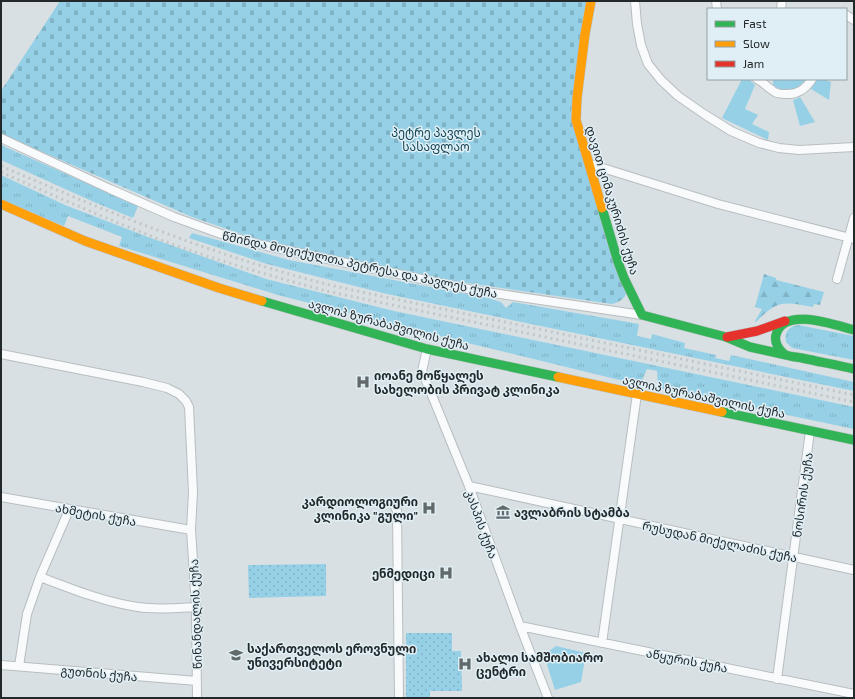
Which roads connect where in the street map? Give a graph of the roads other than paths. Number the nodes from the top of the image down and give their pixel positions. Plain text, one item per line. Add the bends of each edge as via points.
1 (591, 1) edge
2 (635, 1) edge
3 (811, 80) edge
4 (768, 82) edge
5 (1, 138) edge
6 (854, 147) edge
7 (590, 164) junction
8 (1, 204) edge
9 (854, 218) edge
10 (852, 238) edge
11 (837, 279) dead end
12 (642, 316) junction
13 (785, 322) junction
14 (854, 330) edge
15 (726, 337) junction
16 (428, 349) junction
17 (1, 354) edge
18 (786, 355) junction
19 (854, 369) edge
20 (637, 394) junction
21 (810, 431) junction
22 (854, 440) edge
23 (468, 486) junction
24 (1, 497) edge
25 (395, 507) dead end
26 (69, 510) junction
27 (619, 519) junction
28 (191, 530) junction
29 (794, 556) junction
30 (854, 570) edge
31 (40, 577) junction
32 (196, 607) junction
33 (520, 626) junction
34 (602, 643) junction
35 (1, 665) edge
36 (20, 666) junction
37 (777, 679) junction
38 (197, 681) junction
39 (854, 694) edge
40 (197, 698) edge
41 (399, 698) edge
42 (548, 698) edge

1 - 7 street, დავით ციმაკურიძის ქუჩა via 576,110 576,120
2 - 6 street via 641,45 648,64 678,96 704,114 731,131 779,148 799,150
3 - 4 street via 798,93 790,94 772,91
5 - 12 street, წმინდა მოციქულთა პეტრესა და პავლეს ქუჩა via 174,217 221,234 473,290
7 - 10 street via 718,204
7 - 12 street, დავით ციმაკურიძის ქუჩა via 618,262
8 - 16 street, ავლიპ ზურაბაშვილის ქუჩა via 85,241 212,286
9 - 10 street
10 - 11 street
12 - 15 street
13 - 14 street via 805,319
13 - 15 street
13 - 18 street via 777,330 776,338 778,348
15 - 18 street via 750,347
16 - 20 street, ავლიპ ზურაბაშვილის ქუჩა
16 - 23 street, კასპის ქუჩა via 422,371
17 - 28 street, წინანდალის ქუჩა via 143,382 179,394 189,407 193,492
18 - 19 street
20 - 21 street, ავლიპ ზურაბაშვილის ქუჩა
20 - 27 street
21 - 22 street, ავლიპ ზურაბაშვილის ქუჩა
21 - 29 street, ნოსირის ქუჩა
23 - 27 street, რუსუდან მიქელაძის ქუჩა
23 - 33 street, კასპის ქუჩა
24 - 26 street, ახმეტის ქუჩა
25 - 41 street
26 - 28 street, ახმეტის ქუჩა
26 - 31 street
27 - 29 street, რუსუდან მიქელაძის ქუჩა
27 - 34 street
28 - 32 street, წინანდალის ქუჩა
29 - 30 street, რუსუდან მიქელაძის ქუჩა
29 - 37 street, ნოსირის ქუჩა
31 - 32 street via 96,598 138,607
31 - 36 street via 27,614
32 - 38 street, წინანდალის ქუჩა
33 - 34 street, აწყურის ქუჩა
33 - 42 street, კასპის ქუჩა
34 - 37 street, აწყურის ქუჩა
35 - 36 street, გუთნის ქუჩა
36 - 38 street, გუთნის ქუჩა
37 - 39 street, აწყურის ქუჩა
38 - 40 street, წინანდალის ქუჩა

